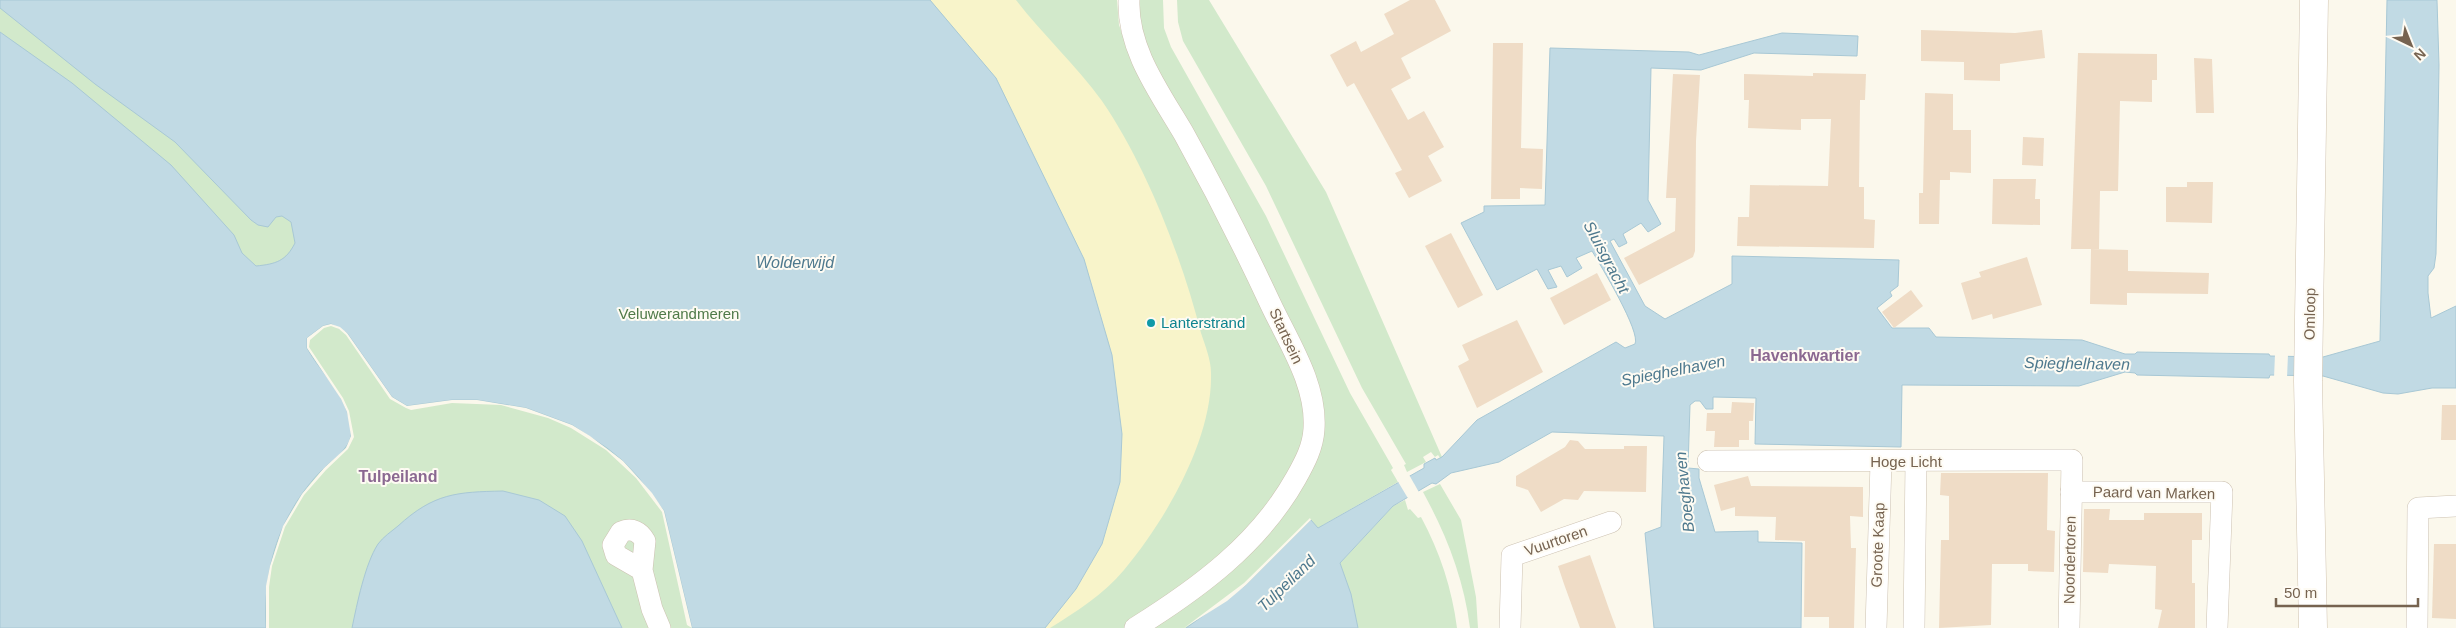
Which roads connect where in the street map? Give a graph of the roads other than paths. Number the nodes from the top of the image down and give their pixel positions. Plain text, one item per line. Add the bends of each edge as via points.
1 (1129, 0) edge
2 (2314, 0) edge
3 (1708, 461) dead end
4 (1881, 462) junction
5 (1916, 462) junction
6 (2071, 492) junction
7 (2456, 506) edge
8 (1611, 522) dead end
9 (642, 570) dead end
10 (660, 628) edge
11 (1136, 628) edge
12 (1510, 628) edge
13 (1876, 628) edge
14 (1914, 628) edge
15 (2069, 628) edge
16 (2218, 628) edge
17 (2312, 628) edge
18 (2418, 628) edge

1 - 11 street, Startsein via 1130,23 1142,59 1244,246 1308,384 1314,414 1308,454 1266,523 1214,574
2 - 17 main road, Omloop via 2309,368
3 - 4 street, Hoge Licht
4 - 5 street, Hoge Licht
4 - 13 street, Groote Kaap
5 - 6 street, Hoge Licht via 2072,460
5 - 14 street
6 - 15 street, Noordertoren
6 - 16 street, Paard van Marken via 2222,492
7 - 18 street via 2418,508
8 - 12 street, Vuurtoren via 1512,556
9 - 10 street

